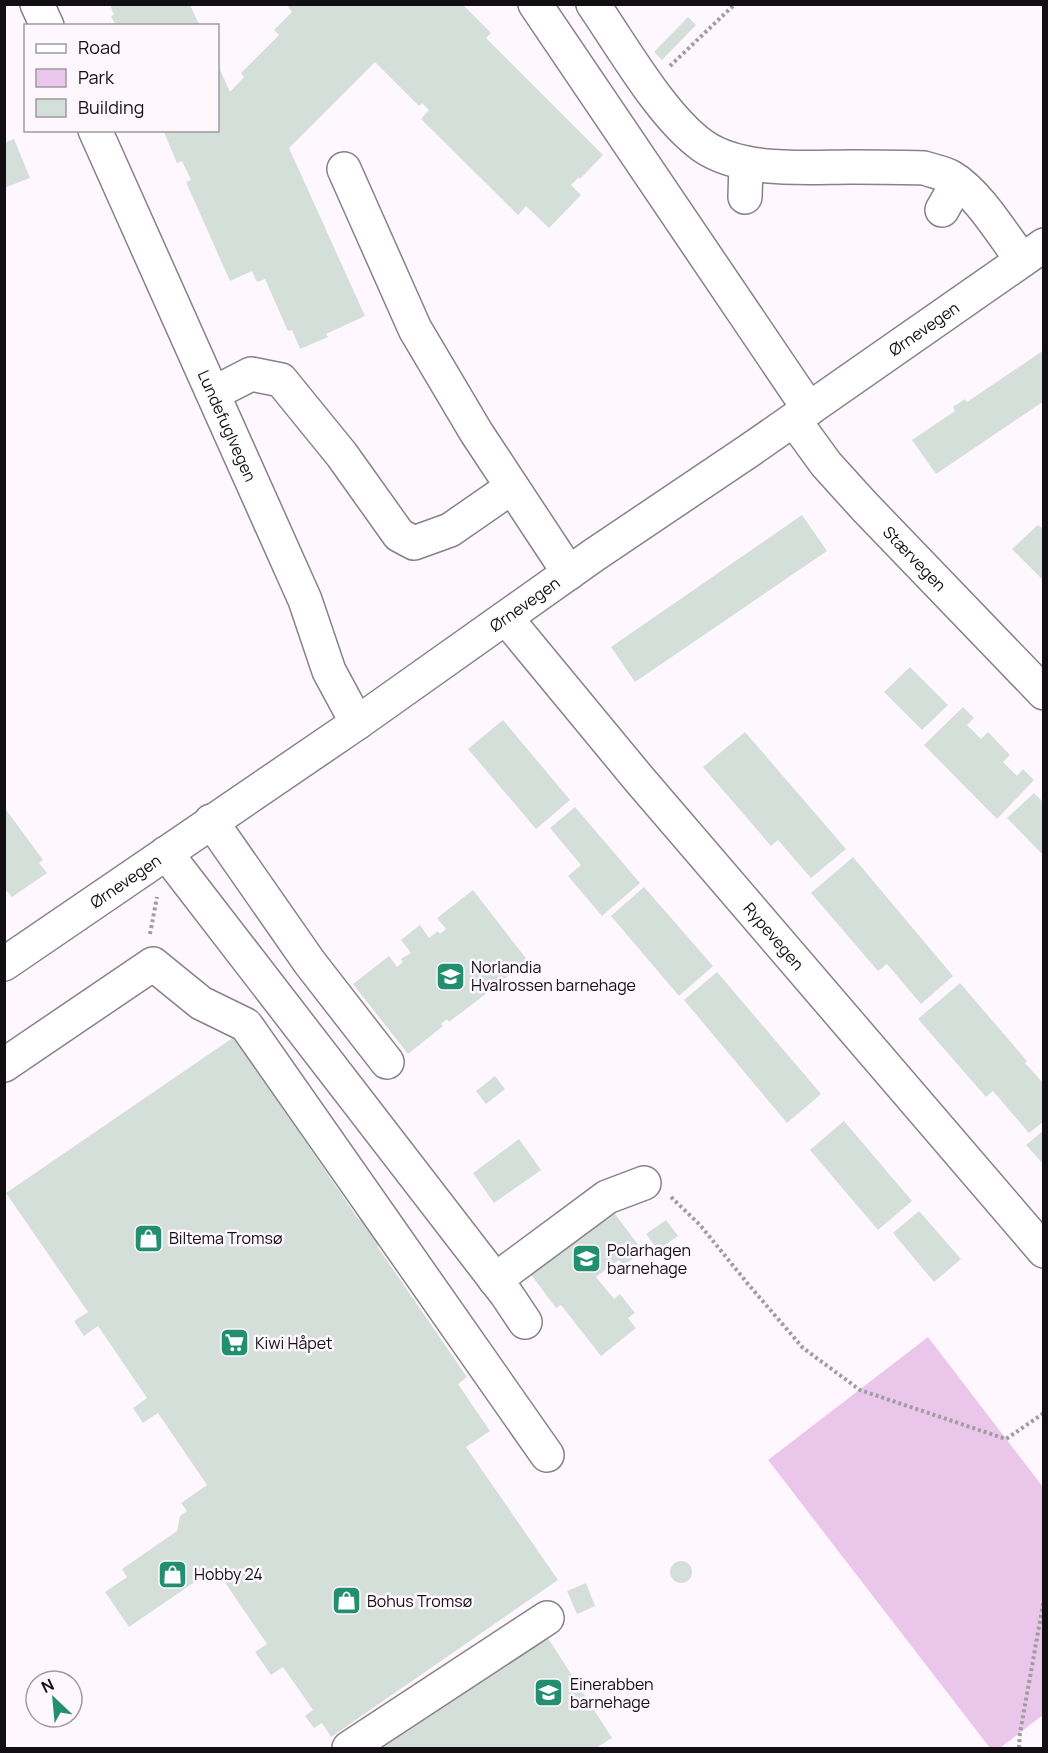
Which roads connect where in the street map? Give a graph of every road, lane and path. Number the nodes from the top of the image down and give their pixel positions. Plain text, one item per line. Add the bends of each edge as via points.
1 (37, 4) edge
2 (535, 4) edge
3 (593, 4) edge
4 (735, 4) edge
5 (46, 24) edge
6 (649, 86) junction
7 (96, 132) edge
8 (747, 163) junction
9 (344, 169) dead end
10 (958, 182) junction
11 (745, 197) dead end
12 (942, 210) dead end
13 (1033, 253) edge
14 (214, 393) junction
15 (802, 414) junction
16 (512, 487) junction
17 (569, 573) junction
18 (506, 618) junction
19 (1044, 693) edge
20 (357, 723) junction
21 (211, 821) junction
22 (166, 853) junction
23 (4, 964) edge
24 (153, 964) junction
25 (387, 1062) dead end
26 (4, 1065) edge
27 (644, 1183) joint
28 (1044, 1251) edge
29 (495, 1280) junction
30 (525, 1322) dead end
31 (1044, 1413) edge
32 (548, 1455) dead end
33 (1044, 1599) edge
34 (547, 1618) dead end
35 (349, 1749) edge
36 (1019, 1749) edge

1 - 5 street
2 - 15 street, Stærvegen
3 - 6 street
4 - 6 path
6 - 8 street via 669,113 704,147
7 - 14 street, Lundefuglvegen
8 - 10 street via 820,177 924,168
8 - 11 street
9 - 16 street via 415,329
10 - 12 street
10 - 13 street
13 - 15 street, Ørnevegen
14 - 16 street via 251,374 281,380 342,455 399,535 414,543 450,530
14 - 20 street, Lundefuglvegen via 305,600 329,671
15 - 17 street, Ørnevegen
15 - 19 street, Stærvegen via 826,464
16 - 17 street
17 - 18 street, Ørnevegen
18 - 20 street, Ørnevegen
18 - 28 street, Rypevegen
20 - 21 street, Ørnevegen
21 - 22 street, Ørnevegen
21 - 25 street via 310,963
22 - 23 street, Ørnevegen
22 - 24 path via 150,933
22 - 29 street
24 - 26 street
24 - 32 street via 201,1003 246,1025
27 - 29 street via 607,1197
27 - 31 path via 664,1192 700,1225 803,1348 860,1390 1006,1439
29 - 30 street
33 - 36 path
34 - 35 street

